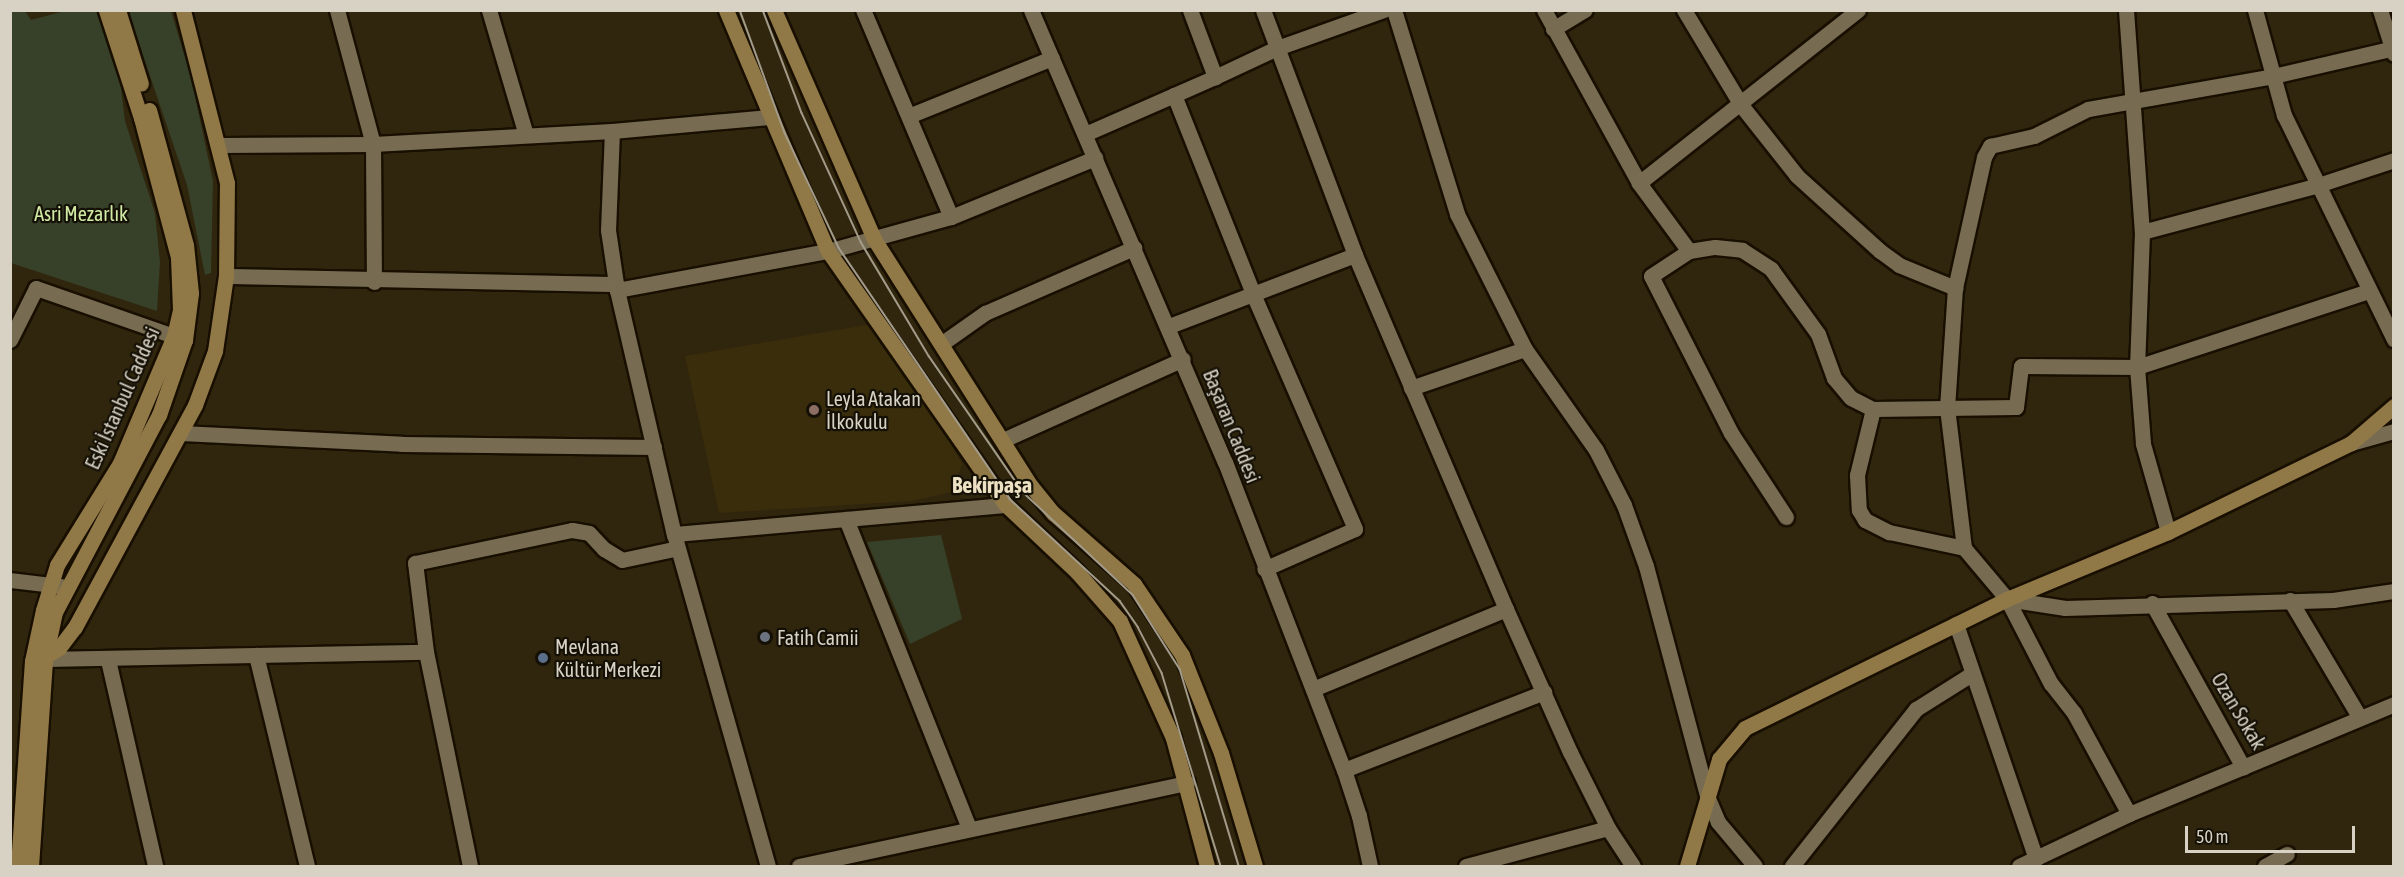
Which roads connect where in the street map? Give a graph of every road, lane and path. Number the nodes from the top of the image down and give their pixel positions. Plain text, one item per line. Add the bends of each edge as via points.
1 (106, 10) edge
2 (118, 10) edge
3 (183, 10) edge
4 (337, 10) edge
5 (489, 10) edge
6 (726, 10) edge
7 (774, 10) edge
8 (863, 10) edge
9 (1031, 10) edge
10 (1190, 10) edge
11 (1263, 10) edge
12 (1384, 10) edge
13 (1394, 10) edge
14 (1544, 10) edge
15 (1585, 10) edge
16 (1684, 10) edge
17 (1858, 10) edge
18 (2126, 10) edge
19 (2255, 10) edge
20 (2380, 10) edge
21 (1553, 29) junction
22 (1277, 48) junction
23 (2393, 50) edge
24 (1052, 58) junction
25 (1215, 76) junction
26 (2273, 76) junction
27 (1174, 95) junction
28 (2133, 102) junction
29 (1741, 105) junction
30 (911, 115) junction
31 (770, 117) junction
32 (612, 132) junction
33 (1085, 134) junction
34 (526, 135) junction
35 (372, 144) junction
36 (220, 145) junction
37 (1095, 158) junction
38 (2394, 160) edge
39 (1639, 183) junction
40 (2315, 186) junction
41 (951, 217) junction
42 (2142, 232) junction
43 (874, 239) junction
44 (1134, 248) junction
45 (828, 251) junction
46 (1689, 251) junction
47 (1355, 255) junction
48 (226, 276) junction
49 (374, 282) junction
50 (616, 287) junction
51 (1955, 288) junction
52 (2368, 291) junction
53 (1253, 294) junction
54 (1169, 326) junction
55 (180, 338) junction
56 (10, 340) edge
57 (2394, 340) edge
58 (941, 344) junction
59 (1525, 350) junction
60 (1183, 359) junction
61 (2137, 368) junction
62 (1411, 388) junction
63 (2394, 406) edge
64 (1947, 408) junction
65 (1873, 409) junction
66 (2394, 431) edge
67 (181, 433) junction
68 (1003, 440) junction
69 (2351, 443) junction
70 (654, 447) junction
71 (1006, 505) junction
72 (1786, 517) dead end
73 (846, 519) junction
74 (2168, 532) junction
75 (676, 541) junction
76 (1964, 548) junction
77 (1264, 569) junction
78 (10, 580) edge
79 (58, 586) junction
80 (2394, 591) edge
81 (2007, 598) junction
82 (2290, 600) junction
83 (2152, 603) junction
84 (1506, 609) junction
85 (1956, 624) junction
86 (426, 652) junction
87 (256, 656) junction
88 (38, 660) junction
89 (108, 660) junction
90 (1970, 675) junction
91 (1313, 689) junction
92 (1544, 692) junction
93 (2394, 704) edge
94 (2360, 718) junction
95 (2243, 767) junction
96 (1344, 770) junction
97 (1187, 783) junction
98 (1707, 796) junction
99 (2129, 814) junction
100 (969, 828) junction
101 (1608, 828) junction
102 (2288, 854) dead end
103 (1529, 859) edge
104 (2036, 859) junction
105 (18, 867) edge
106 (31, 867) edge
107 (155, 867) edge
108 (307, 867) edge
109 (470, 867) edge
110 (768, 867) edge
111 (799, 867) edge
112 (1207, 867) edge
113 (1255, 867) edge
114 (1370, 867) edge
115 (1466, 867) edge
116 (1633, 867) edge
117 (1687, 867) edge
118 (1755, 867) edge
119 (1792, 867) edge
120 (2019, 867) edge
121 (2265, 867) edge

1 - 55 main road, Eski İstanbul Caddesi via 141,118 178,257
2 - 55 main road, Eski İstanbul Caddesi via 164,152 186,245 191,293
3 - 36 main road
4 - 35 street
5 - 34 street
6 - 31 main road
7 - 43 main road
8 - 30 street
9 - 24 street, Başaran Caddesi
10 - 25 street
11 - 22 street
12 - 22 street
13 - 59 street via 1457,214
14 - 21 street
15 - 21 street
16 - 29 street
17 - 29 street
18 - 28 street
19 - 26 street
20 - 23 street
21 - 39 street
22 - 25 street
22 - 47 street
23 - 26 street
24 - 30 street
24 - 33 street, Başaran Caddesi
25 - 27 street
26 - 28 street
26 - 40 street via 2284,115
27 - 33 street
27 - 53 street
28 - 42 street
28 - 51 street via 2088,108 2034,136 1990,146
29 - 39 street
29 - 51 street via 1797,176 1846,224 1899,265
30 - 41 street
31 - 32 street
31 - 45 main road
32 - 34 street
32 - 50 street via 609,230
33 - 37 street, Başaran Caddesi
34 - 35 street
35 - 36 street
35 - 49 street
36 - 48 main road via 229,206
37 - 41 street
37 - 44 street, Başaran Caddesi
38 - 40 street
39 - 46 street
40 - 42 street
40 - 52 street
41 - 43 street
42 - 61 street
43 - 45 street
43 - 58 main road
44 - 54 street, Başaran Caddesi
44 - 58 street via 985,313
45 - 50 street
45 - 71 main road
46 - 65 street via 1715,247 1742,250 1771,269 1818,334 1834,378 1851,398
46 - 72 street via 1651,276 1731,434
47 - 53 street
47 - 62 street
48 - 49 street
48 - 67 main road via 215,351
49 - 50 street
50 - 70 street
51 - 64 street
52 - 57 street
52 - 61 street
53 - 54 street
53 - 77 street via 1355,528
54 - 60 street, Başaran Caddesi
55 - 56 street via 36,288
55 - 79 main road, Eski İstanbul Caddesi via 120,464 57,565
58 - 68 main road
59 - 62 street
59 - 98 street via 1596,450 1624,505 1646,566
60 - 68 street
60 - 77 street, Başaran Caddesi
61 - 64 street via 2021,366 2016,408
61 - 74 street via 2143,444
62 - 84 street
63 - 69 main road
64 - 65 street
64 - 76 street
65 - 76 street via 1857,475 1859,510 1865,520 1890,532
66 - 69 street
67 - 70 street via 402,444
67 - 88 main road via 67,640
68 - 113 main road via 1053,513 1134,584 1167,629 1182,655 1221,753
69 - 74 main road
70 - 75 street
71 - 73 street
71 - 97 main road via 1077,572 1120,621 1154,692
73 - 75 street
73 - 100 street
74 - 81 main road
75 - 86 street via 622,560 589,533 572,530 415,563
75 - 110 street
76 - 81 street
77 - 91 street, Başaran Caddesi
78 - 79 street
79 - 88 main road, Eski İstanbul Caddesi via 55,612
80 - 82 street via 2355,599
81 - 83 street via 2065,608
81 - 85 main road
81 - 99 street via 2051,684 2074,713
82 - 83 street
82 - 94 street
83 - 95 street, Ozan Sokak
84 - 91 street
84 - 92 street
85 - 90 street
85 - 98 main road via 1745,728 1719,759
86 - 87 street
86 - 109 street
87 - 89 street
87 - 108 street
88 - 89 street
88 - 105 main road, Eski İstanbul Caddesi
88 - 106 main road, Eski İstanbul Caddesi
89 - 107 street
90 - 104 street
90 - 119 street via 1916,708
91 - 96 street, Başaran Caddesi
92 - 96 street
92 - 101 street
93 - 94 street, Ozan Sokak
94 - 95 street, Ozan Sokak
95 - 99 street
96 - 114 street, Başaran Caddesi
97 - 100 street
97 - 112 main road
98 - 117 main road
98 - 118 street via 1718,822
99 - 104 street
100 - 111 street
101 - 103 street
101 - 116 street
102 - 121 street
103 - 115 street
104 - 120 street

